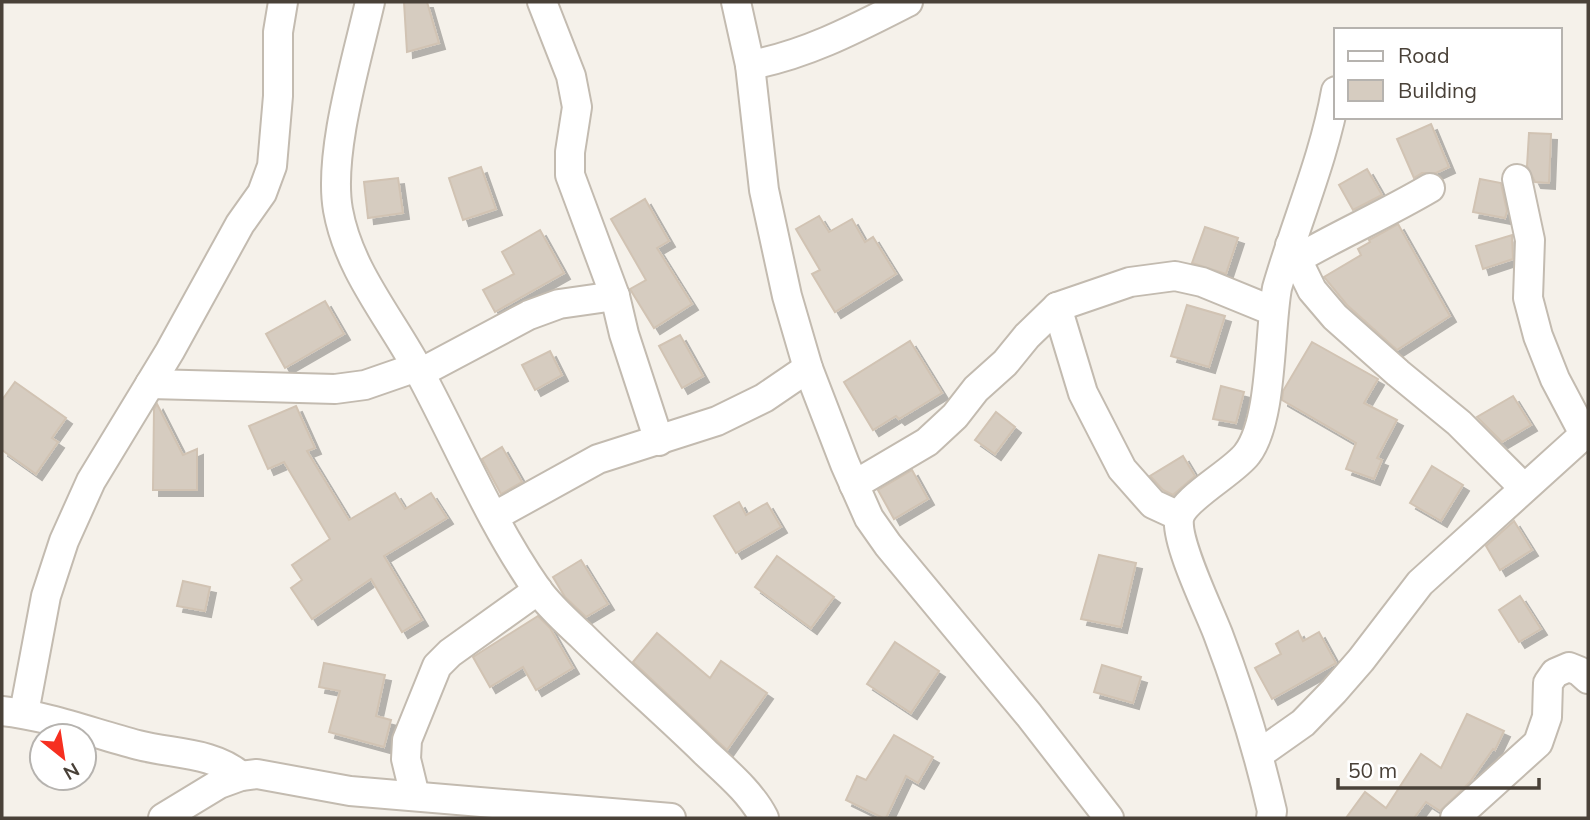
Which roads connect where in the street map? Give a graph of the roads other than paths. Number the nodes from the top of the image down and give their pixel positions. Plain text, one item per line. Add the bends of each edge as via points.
1 (283, 2) edge
2 (370, 2) edge
3 (542, 2) edge
4 (736, 2) edge
5 (908, 2) edge
6 (750, 65) junction
7 (1334, 102) edge
8 (1517, 178) dead end
9 (1430, 188) dead end
10 (1293, 252) junction
11 (615, 296) junction
12 (1057, 307) junction
13 (1273, 311) junction
14 (808, 368) junction
15 (419, 370) junction
16 (150, 384) junction
17 (1586, 433) edge
18 (659, 441) junction
19 (854, 485) junction
20 (1524, 488) junction
21 (495, 516) junction
22 (1179, 516) junction
23 (538, 590) junction
24 (1588, 679) edge
25 (13, 712) edge
26 (1259, 754) junction
27 (241, 776) junction
28 (415, 796) junction
29 (453, 809) edge
30 (163, 818) edge
31 (671, 818) edge
32 (764, 818) edge
33 (1109, 818) edge
34 (1271, 818) edge
35 (1455, 818) edge

1 - 16 street via 272,166 262,192
2 - 15 street via 339,143 337,208 358,267
3 - 11 street via 571,76 577,107 570,175
4 - 6 street
5 - 6 street via 781,59
6 - 14 street via 765,190 787,296
7 - 10 street
8 - 17 street via 1530,240 1528,298 1534,323 1555,379
9 - 10 street via 1386,214
10 - 13 street
10 - 20 street via 1312,290 1335,317 1459,423
11 - 15 street via 559,304 529,315
11 - 18 street
12 - 13 street via 1130,282 1175,276
12 - 19 street via 928,442
12 - 22 street via 1083,393 1122,469 1153,504
13 - 22 street via 1259,432 1238,464
14 - 18 street via 764,398
14 - 19 street
15 - 16 street via 335,389
15 - 21 street
16 - 25 street via 91,481 64,541
17 - 20 street
18 - 21 street via 598,459
19 - 33 street via 888,545
20 - 26 street via 1420,583 1361,660 1303,723
21 - 23 street
22 - 26 street via 1185,550
23 - 28 street via 437,666 407,740 406,759
23 - 32 street via 736,782
24 - 35 street via 1569,667 1555,673 1548,683 1547,717 1538,743
25 - 27 street via 213,760
26 - 34 street
27 - 28 street via 257,774
27 - 30 street
28 - 29 street
29 - 31 street

